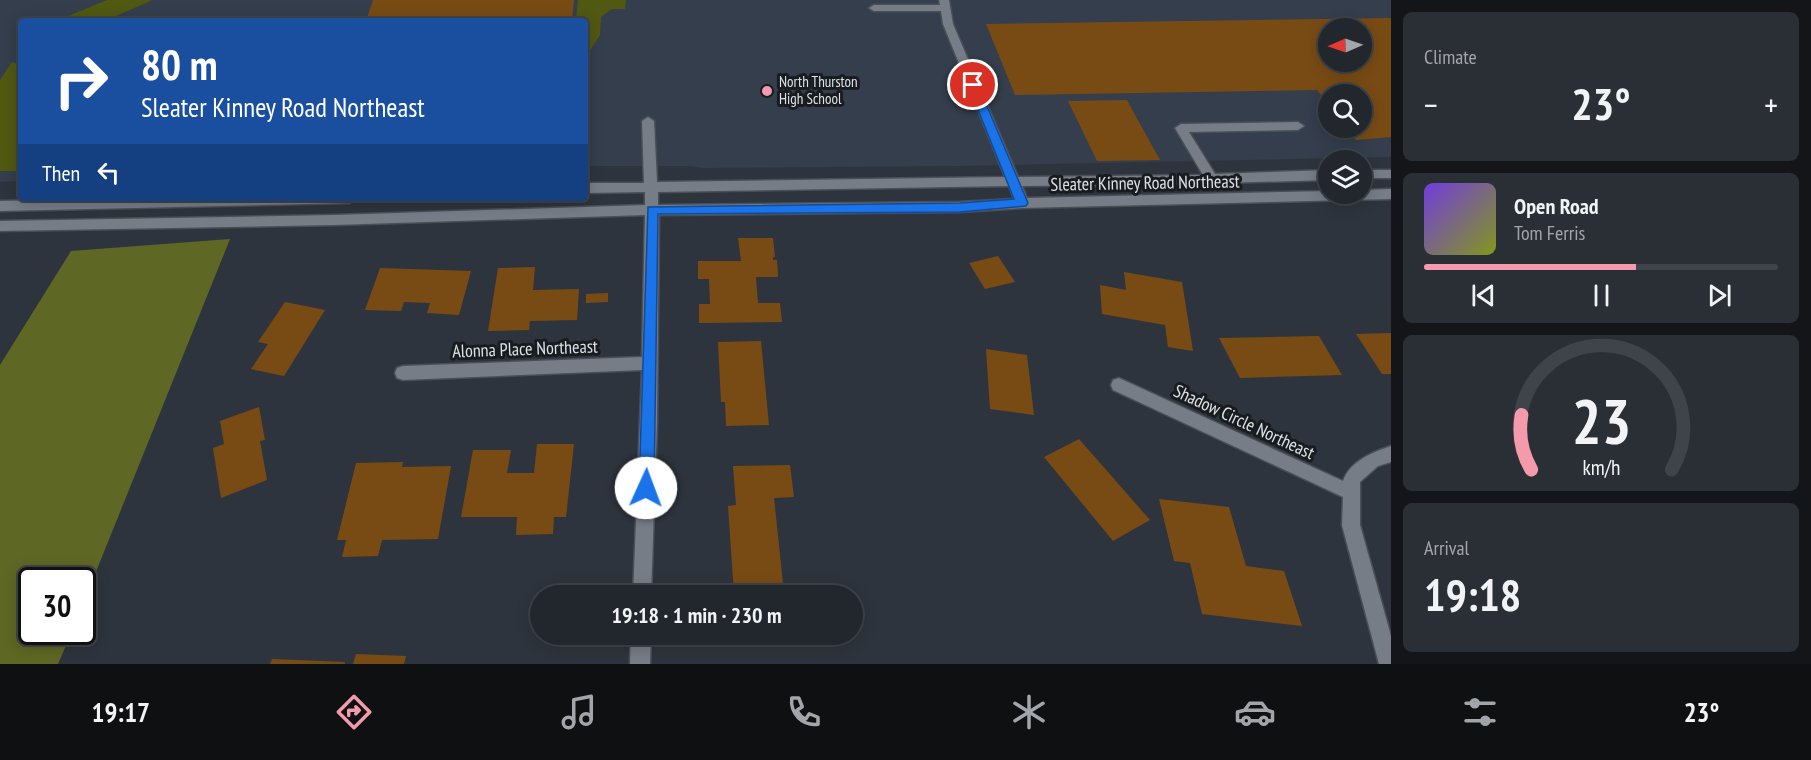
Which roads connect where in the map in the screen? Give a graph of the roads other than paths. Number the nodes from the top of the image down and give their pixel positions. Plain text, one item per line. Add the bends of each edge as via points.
1 (945, 4) edge
2 (874, 8) dead end
3 (648, 121) dead end
4 (1298, 126) dead end
5 (1372, 174) edge
6 (1391, 174) edge
7 (1318, 175) edge
8 (1211, 179) junction
9 (1012, 180) junction
10 (651, 186) junction
11 (588, 188) edge
12 (1391, 194) edge
13 (1223, 199) junction
14 (218, 201) edge
15 (1022, 203) junction
16 (0, 206) edge
17 (652, 210) junction
18 (0, 226) edge
19 (649, 363) junction
20 (404, 373) dead end
21 (1119, 385) dead end
22 (1391, 454) edge
23 (1352, 494) junction
24 (642, 585) edge
25 (641, 645) edge
26 (640, 664) edge
27 (1389, 664) edge

1 - 2 street
1 - 9 street via 948,24
3 - 10 street
4 - 8 street via 1180,128
5 - 6 street
7 - 8 street, Sleater Kinney Road Northeast
8 - 9 street, Sleater Kinney Road Northeast
8 - 13 street
9 - 10 street, Sleater Kinney Road Northeast
9 - 15 street
10 - 11 street, Sleater Kinney Road Northeast
10 - 17 street
12 - 13 street, Sleater Kinney Road Northeast
13 - 15 street, Sleater Kinney Road Northeast
14 - 16 street
15 - 17 street, Sleater Kinney Road Northeast
17 - 18 street, Sleater Kinney Road Northeast
17 - 19 street
19 - 20 street, Alonna Place Northeast
19 - 24 street
21 - 23 street, Shadow Circle Northeast
22 - 23 street via 1373,459 1352,479
23 - 27 street via 1351,525
25 - 26 street

